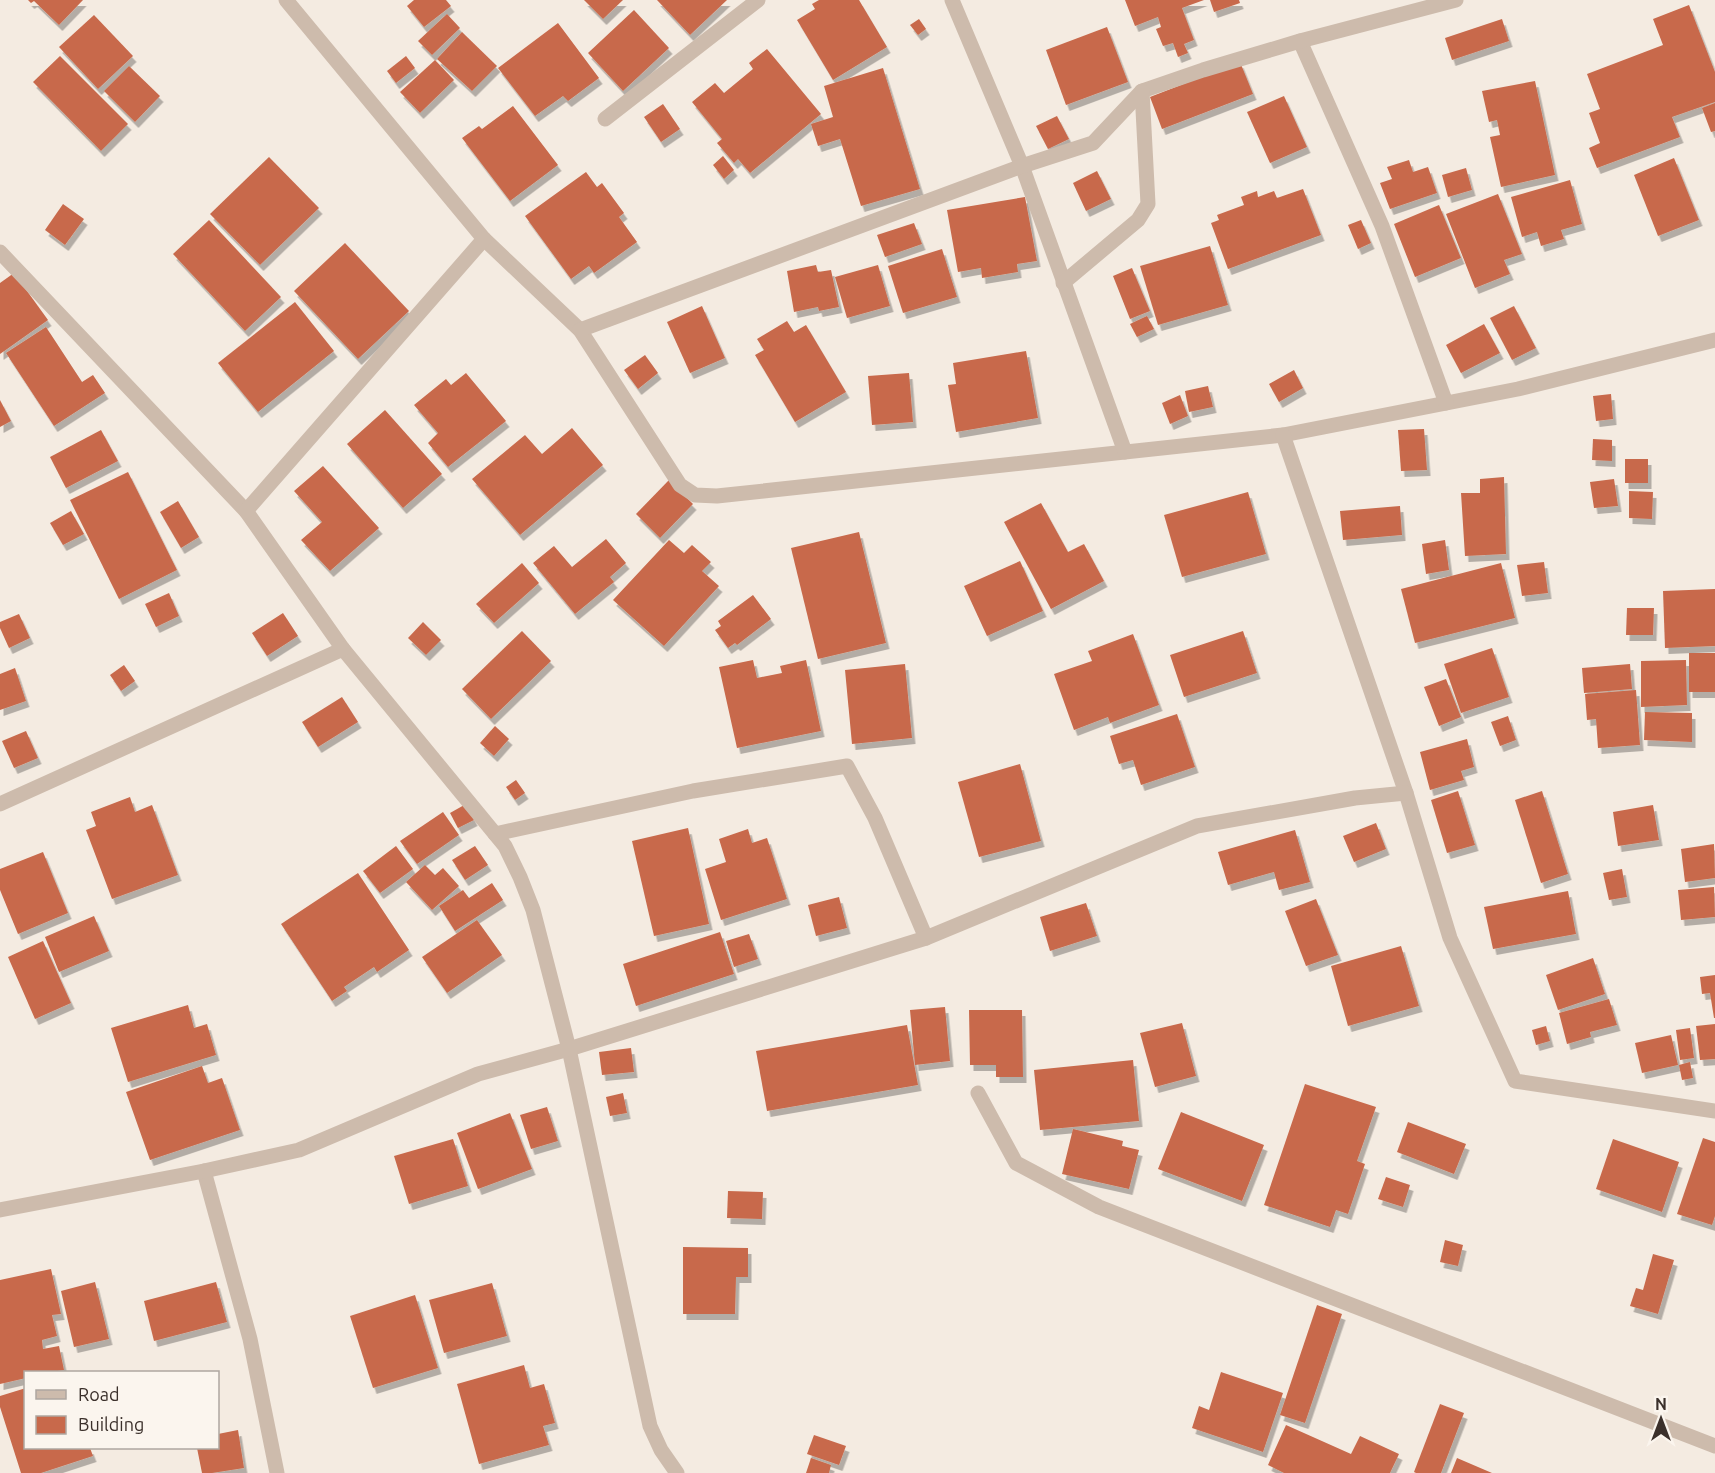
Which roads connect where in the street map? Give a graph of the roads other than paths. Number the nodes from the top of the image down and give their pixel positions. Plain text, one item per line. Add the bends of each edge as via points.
1 (286, 0) edge
2 (758, 0) edge
3 (952, 0) edge
4 (1456, 0) edge
5 (1300, 41) junction
6 (1142, 92) junction
7 (605, 119) dead end
8 (1022, 166) junction
9 (484, 239) junction
10 (1, 254) edge
11 (1063, 283) junction
12 (580, 330) junction
13 (1715, 340) edge
14 (1446, 403) junction
15 (1283, 435) junction
16 (1125, 452) junction
17 (246, 511) junction
18 (343, 649) junction
19 (1406, 793) junction
20 (0, 804) edge
21 (495, 834) junction
22 (926, 938) junction
23 (569, 1049) junction
24 (978, 1094) dead end
25 (1715, 1111) edge
26 (204, 1171) junction
27 (0, 1210) edge
28 (1715, 1446) edge
29 (277, 1473) edge
30 (677, 1473) edge

1 - 9 street
2 - 7 street
3 - 8 street
4 - 5 street
5 - 6 street
5 - 14 street via 1382,226
6 - 8 street via 1094,143
6 - 11 street via 1148,204 1138,220
8 - 11 street
8 - 12 street
9 - 12 street
9 - 17 street
10 - 17 street
11 - 16 street
12 - 16 street via 680,485 695,495 717,496
13 - 14 street
14 - 15 street
15 - 16 street
15 - 19 street
17 - 18 street
18 - 20 street
18 - 21 street
19 - 22 street via 1355,798 1197,826
19 - 25 street via 1450,938 1515,1081
21 - 22 street via 693,791 847,766 875,818
21 - 23 street via 505,846 533,910
22 - 23 street
23 - 26 street via 478,1074 299,1150
23 - 30 street via 650,1426
24 - 28 street via 1016,1163 1099,1207
26 - 27 street
26 - 29 street via 250,1339

